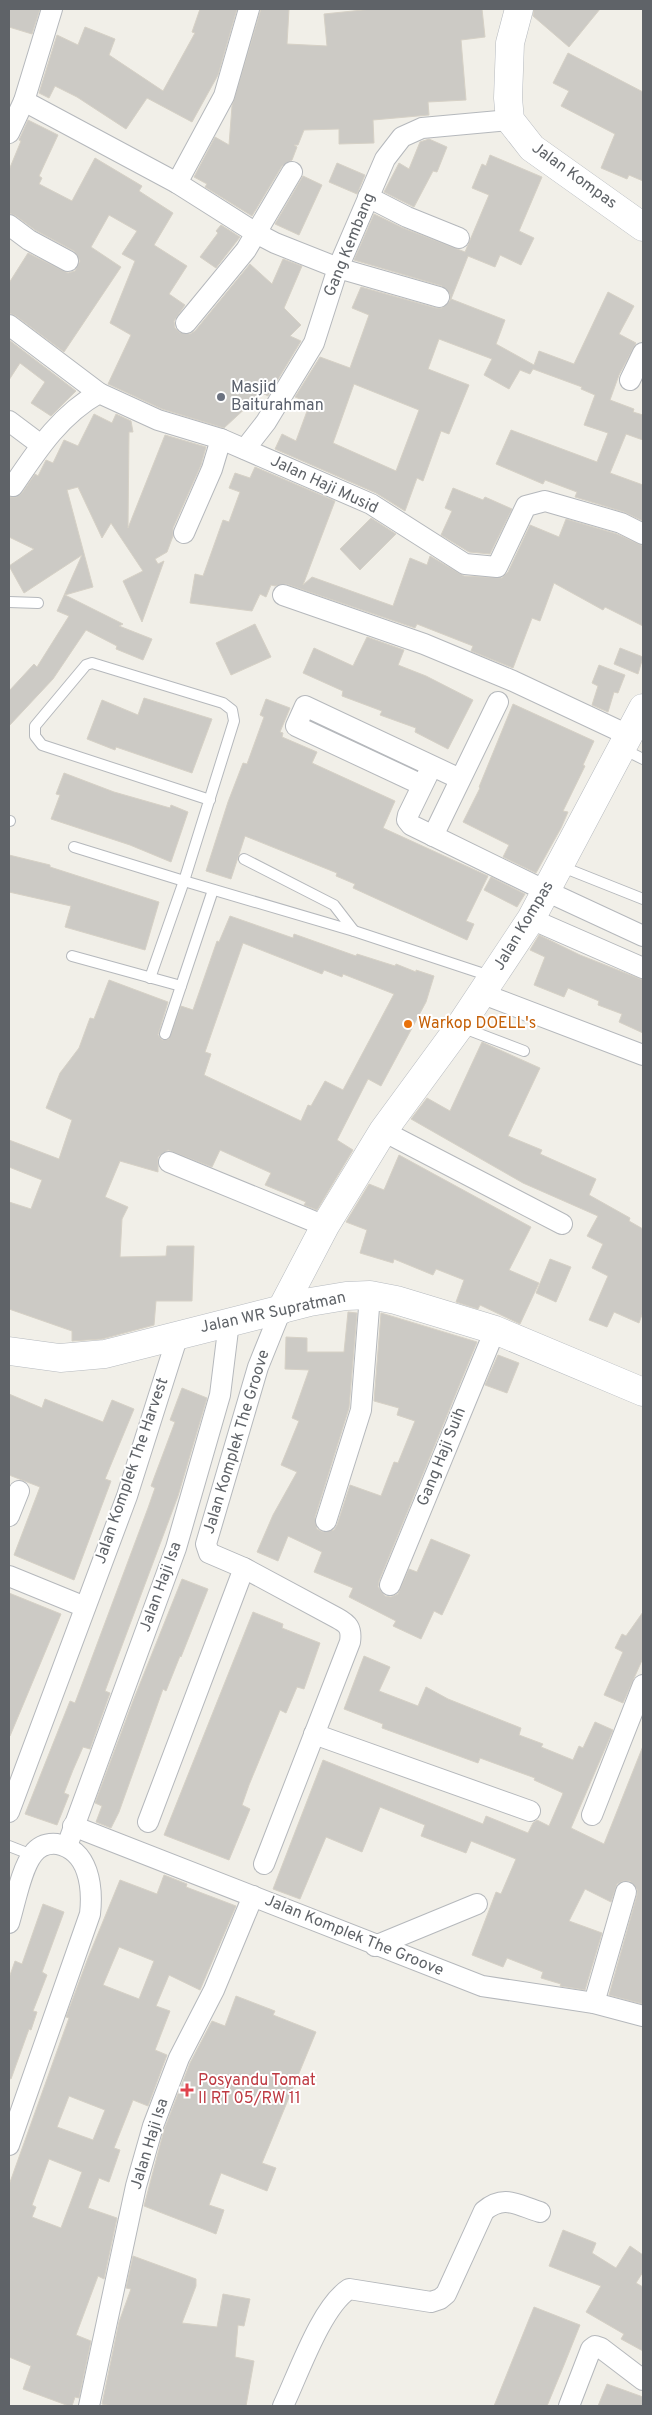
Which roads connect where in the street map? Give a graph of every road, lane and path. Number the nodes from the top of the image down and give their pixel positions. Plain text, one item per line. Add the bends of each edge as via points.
1 (52, 9) edge
2 (249, 9) edge
3 (519, 9) edge
4 (24, 101) junction
5 (510, 120) junction
6 (10, 130) edge
7 (292, 172) dead end
8 (177, 183) junction
9 (368, 197) junction
10 (9, 225) edge
11 (643, 227) edge
12 (256, 234) junction
13 (459, 238) dead end
14 (68, 261) dead end
15 (338, 268) junction
16 (438, 298) dead end
17 (186, 323) dead end
18 (9, 325) edge
19 (643, 353) edge
20 (630, 380) dead end
21 (99, 393) junction
22 (9, 421) edge
23 (221, 439) junction
24 (41, 445) junction
25 (245, 449) junction
26 (9, 485) edge
27 (184, 533) dead end
28 (643, 534) edge
29 (283, 595) dead end
30 (9, 602) edge
31 (38, 603) dead end
32 (498, 702) dead end
33 (643, 708) edge
34 (631, 748) edge
35 (432, 766) junction
36 (460, 779) junction
37 (422, 785) junction
38 (210, 800) junction
39 (433, 836) junction
40 (74, 847) dead end
41 (244, 858) dead end
42 (559, 865) junction
43 (184, 881) junction
44 (213, 890) junction
45 (546, 892) junction
46 (643, 899) edge
47 (530, 919) junction
48 (354, 931) junction
49 (643, 936) edge
50 (72, 956) dead end
51 (643, 968) edge
52 (150, 978) junction
53 (181, 986) junction
54 (488, 986) junction
55 (460, 1026) junction
56 (166, 1034) dead end
57 (524, 1051) dead end
58 (643, 1055) edge
59 (383, 1131) junction
60 (169, 1162) dead end
61 (562, 1224) dead end
62 (325, 1226) junction
63 (370, 1295) junction
64 (281, 1310) junction
65 (229, 1322) junction
66 (495, 1330) junction
67 (178, 1335) junction
68 (9, 1351) edge
69 (643, 1392) edge
70 (19, 1491) dead end
71 (9, 1516) edge
72 (326, 1521) dead end
73 (244, 1568) junction
74 (9, 1576) edge
75 (390, 1585) dead end
76 (85, 1606) junction
77 (643, 1685) edge
78 (314, 1734) junction
79 (9, 1812) edge
80 (530, 1812) dead end
81 (592, 1815) dead end
82 (148, 1822) dead end
83 (73, 1826) junction
84 (9, 1846) edge
85 (67, 1846) junction
86 (32, 1855) junction
87 (264, 1864) dead end
88 (626, 1892) dead end
89 (253, 1896) junction
90 (477, 1904) dead end
91 (9, 1923) edge
92 (375, 1946) junction
93 (594, 2003) junction
94 (643, 2016) edge
95 (9, 2145) edge
96 (540, 2212) dead end
97 (643, 2380) edge
98 (89, 2406) edge
99 (283, 2406) edge
100 (569, 2406) edge

1 - 4 street
2 - 8 street via 224,96
3 - 5 main road via 510,43
4 - 6 street
4 - 8 street
5 - 9 street, Gang Kembang via 422,128 402,136 385,159
5 - 11 main road, Jalan Kompas via 532,148
7 - 12 street
8 - 12 street
9 - 13 street
9 - 15 street, Gang Kembang
10 - 14 street
12 - 15 street
12 - 17 street
15 - 16 street
15 - 25 street, Gang Kembang via 314,342 266,422
18 - 21 street, Jalan Haji Musid
19 - 20 street
21 - 23 street, Jalan Haji Musid via 158,420
21 - 24 street via 70,412
22 - 24 street
23 - 25 street, Jalan Haji Musid
23 - 27 street via 212,469
24 - 26 street via 13,486
25 - 28 street, Jalan Haji Musid via 371,504 465,564 496,568 526,506 545,501 621,523
29 - 34 street via 424,644 513,681
30 - 31 lane
32 - 36 street
33 - 34 main road, Jalan Kompas
34 - 42 main road, Jalan Kompas
35 - 36 street
35 - 37 street
35 - 37 street via 306,706 296,726
36 - 39 street
37 - 39 street via 407,820
38 - 38 lane via 234,720 232,710 223,703 92,663 86,665 35,726 35,736 42,745
38 - 43 lane
39 - 45 street
40 - 43 lane
41 - 48 lane via 334,905
42 - 45 main road, Jalan Kompas
42 - 46 lane
43 - 44 lane
43 - 52 lane
44 - 48 lane
44 - 53 lane
45 - 47 main road, Jalan Kompas
45 - 49 street
47 - 51 street
47 - 54 main road, Jalan Kompas
48 - 54 lane
50 - 52 lane
52 - 53 lane
53 - 56 lane
54 - 55 main road, Jalan Kompas
54 - 58 street
55 - 57 lane
55 - 59 main road, Jalan Kompas
59 - 61 street
59 - 62 main road, Jalan Kompas
60 - 62 street
62 - 64 main road, Jalan Kompas
63 - 64 main road, Jalan WR Supratman via 327,1298
63 - 66 main road, Jalan WR Supratman
63 - 72 street via 361,1410
64 - 65 main road, Jalan WR Supratman
64 - 73 street, Jalan Komplek The Groove via 258,1367 206,1544 208,1553
65 - 67 main road, Jalan WR Supratman
65 - 83 street, Jalan Haji Isa via 220,1395 176,1548
66 - 69 main road, Jalan WR Supratman
66 - 75 street, Gang Haji Suih
67 - 68 main road, Jalan WR Supratman via 85,1357 60,1358
67 - 76 street, Jalan Komplek The Harvest via 126,1496
70 - 71 street
73 - 78 street, Jalan Komplek The Groove via 350,1627 350,1642
73 - 82 street
74 - 76 street
76 - 79 street, Jalan Komplek The Harvest
77 - 81 street
78 - 80 street
78 - 87 street, Jalan Komplek The Groove
83 - 85 street, Jalan Haji Isa
83 - 89 street, Jalan Komplek The Groove
84 - 86 lane
85 - 86 street via 43,1845
85 - 95 street via 81,1859 86,1869 92,1900 90,1914
86 - 91 street
88 - 93 street
89 - 92 street, Jalan Komplek The Groove
89 - 98 street, Jalan Haji Isa via 214,1990 179,2058 153,2126 134,2195
90 - 92 street
92 - 93 street, Jalan Komplek The Groove via 482,1986
93 - 94 street, Jalan Komplek The Groove
96 - 99 street via 503,2201 495,2202 484,2211 446,2294 440,2299 431,2302 349,2289 341,2294 329,2309
97 - 100 street via 595,2346

